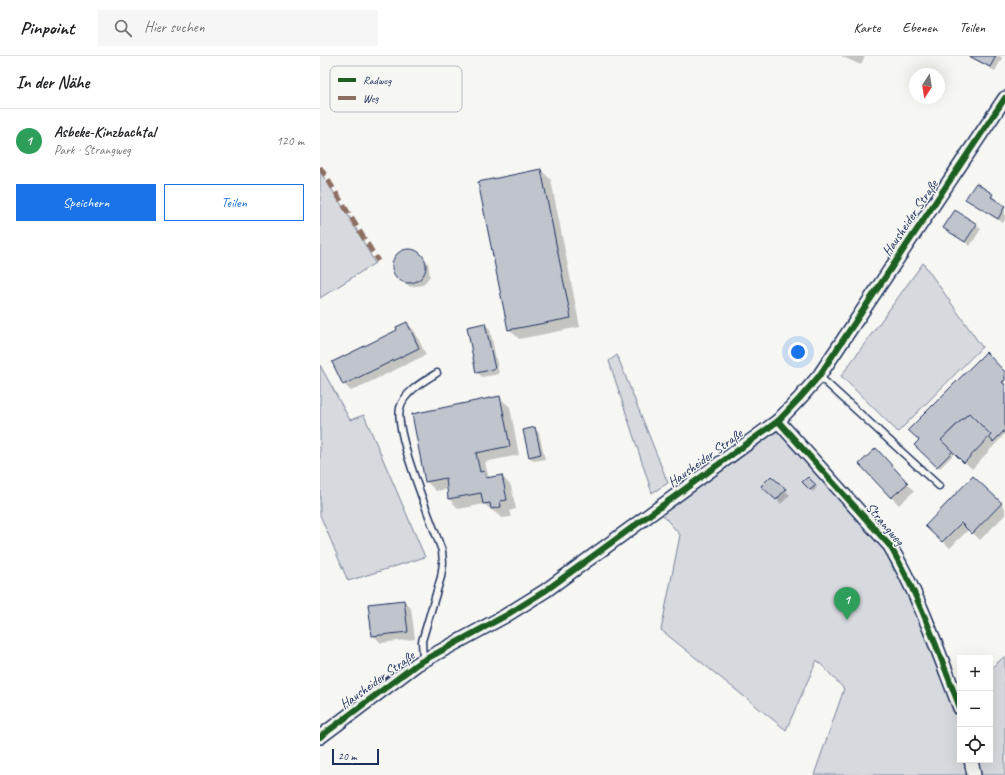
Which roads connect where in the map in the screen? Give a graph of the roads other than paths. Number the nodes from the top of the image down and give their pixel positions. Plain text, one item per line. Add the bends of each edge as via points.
1 (1005, 98) edge
2 (437, 373) dead end
3 (819, 376) junction
4 (778, 420) junction
5 (939, 486) dead end
6 (423, 661) junction
7 (957, 700) edge
8 (320, 737) edge
9 (972, 763) edge
10 (974, 775) edge

1 - 3 street, Hausheider Straße
2 - 6 lane via 405,397 400,408 400,421 410,461 442,551 441,577 422,641
3 - 4 street, Hausheider Straße
3 - 5 lane
4 - 6 street, Hausheider Straße via 545,591
4 - 7 street, Strangweg via 890,546 902,565
6 - 8 street, Hausheider Straße
9 - 10 street

